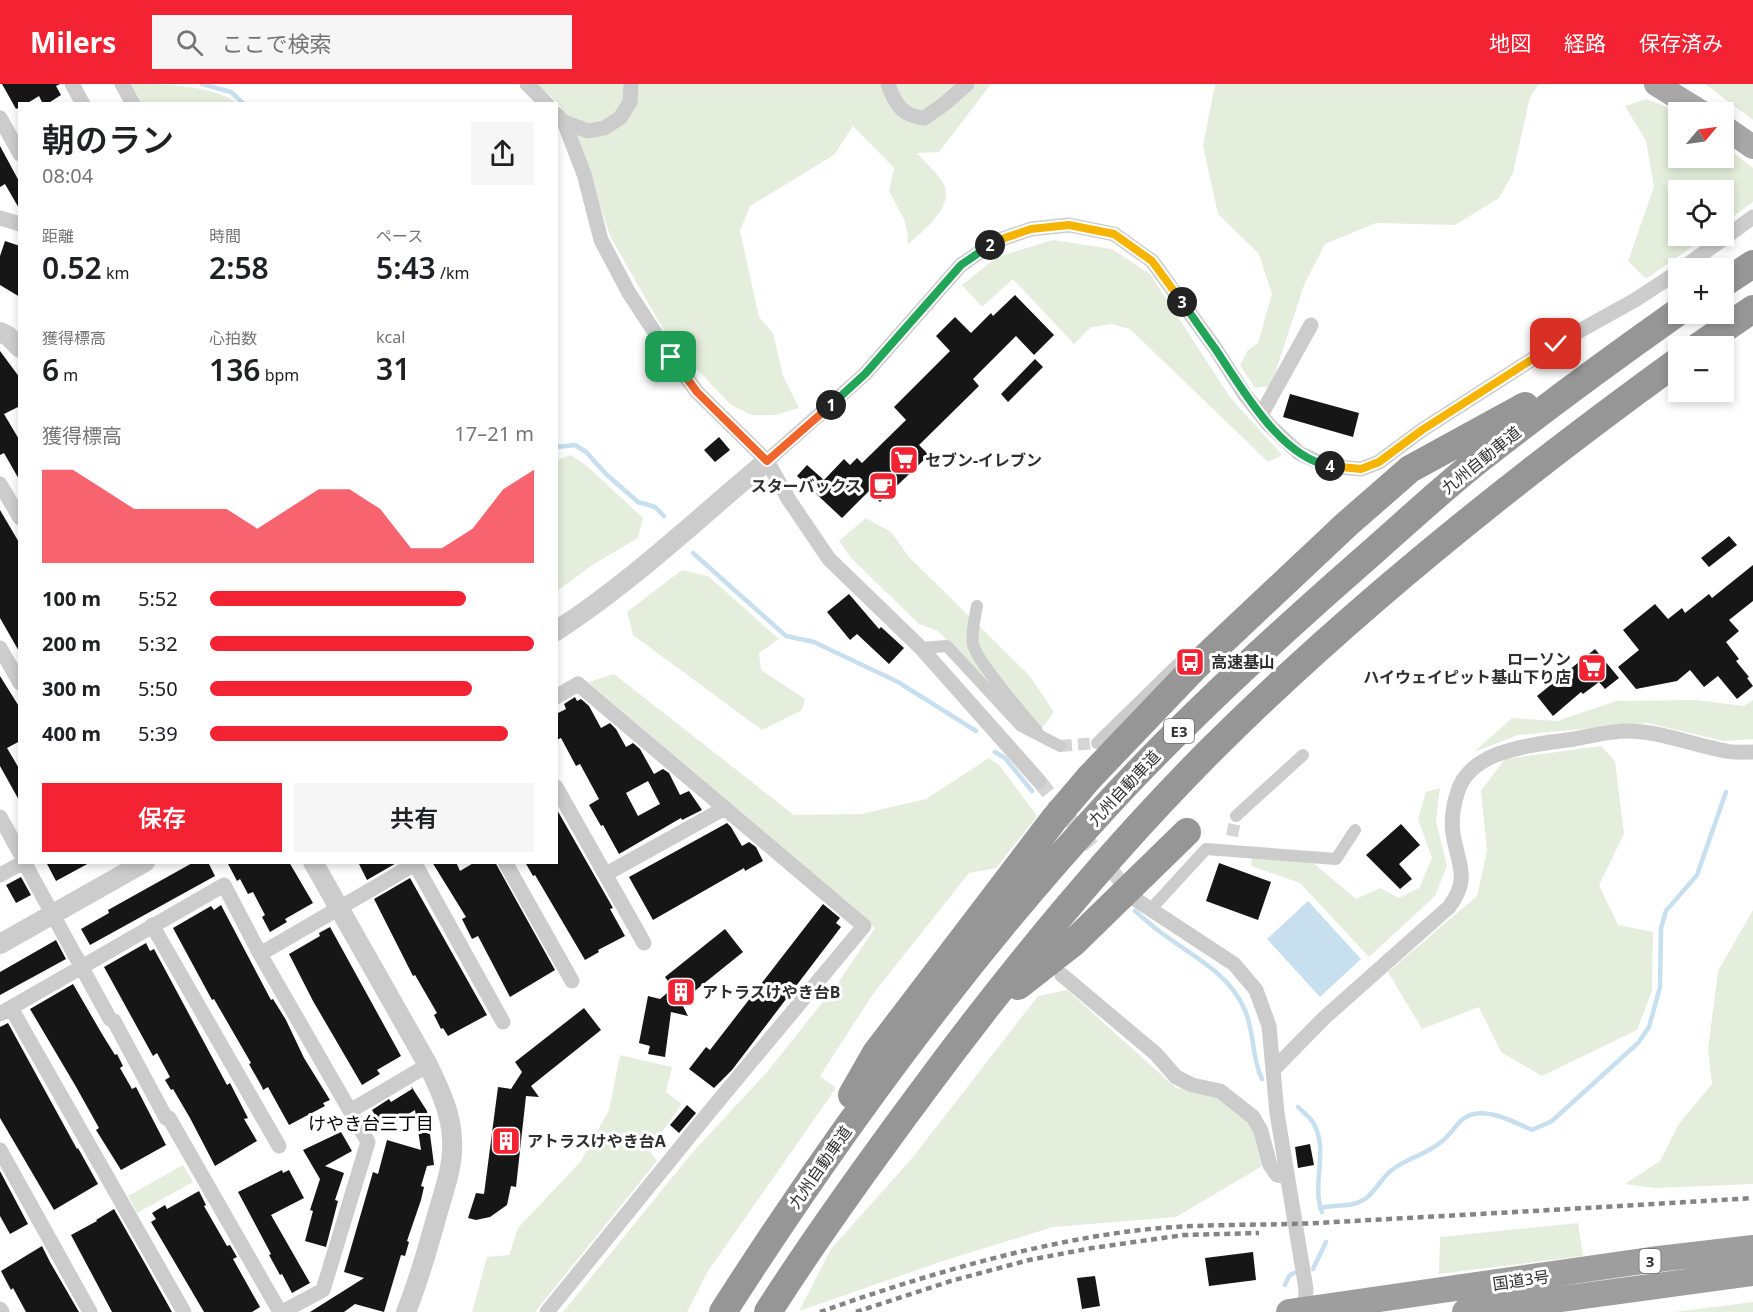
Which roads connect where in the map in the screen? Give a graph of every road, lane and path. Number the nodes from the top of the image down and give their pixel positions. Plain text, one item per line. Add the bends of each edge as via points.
1 (72, 84) edge
2 (122, 84) edge
3 (527, 84) edge
4 (631, 84) edge
5 (888, 84) edge
6 (967, 84) edge
7 (1656, 84) edge
8 (82, 102) edge
9 (132, 102) edge
10 (546, 102) edge
11 (1685, 102) edge
12 (0, 118) edge
13 (560, 118) edge
14 (1734, 134) edge
15 (1753, 147) edge
16 (18, 150) edge
17 (1753, 217) edge
18 (0, 218) edge
19 (18, 223) edge
20 (1697, 258) edge
21 (1753, 264) edge
22 (1734, 276) edge
23 (1668, 279) edge
24 (1753, 309) edge
25 (1668, 319) edge
26 (1311, 325) dead end
27 (0, 332) edge
28 (1714, 336) edge
29 (18, 346) edge
30 (1612, 358) junction
31 (1668, 368) edge
32 (1261, 415) junction
33 (767, 461) junction
34 (0, 484) edge
35 (18, 516) edge
36 (976, 606) dead end
37 (558, 630) edge
38 (0, 648) edge
39 (921, 648) junction
40 (1183, 659) dead end
41 (18, 680) edge
42 (558, 696) edge
43 (1042, 737) junction
44 (1097, 743) tunnel mouth
45 (1060, 746) tunnel mouth
46 (1753, 752) edge
47 (1303, 755) dead end
48 (1039, 781) tunnel mouth
49 (558, 790) edge
50 (725, 808) junction
51 (1236, 816) tunnel mouth
52 (0, 817) edge
53 (1355, 830) dead end
54 (1187, 832) dead end
55 (1232, 836) tunnel mouth
56 (18, 849) edge
57 (1230, 850) junction
58 (20, 864) edge
59 (25, 864) edge
60 (142, 864) edge
61 (314, 864) edge
62 (412, 864) edge
63 (415, 864) edge
64 (506, 864) edge
65 (606, 874) junction
66 (0, 875) edge
67 (1135, 899) tunnel mouth
68 (340, 908) junction
69 (1150, 909) junction
70 (53, 915) junction
71 (152, 925) junction
72 (644, 943) dead end
73 (0, 944) edge
74 (260, 954) junction
75 (82, 966) junction
76 (1062, 975) dead end
77 (572, 981) dead end
78 (6, 1011) edge
79 (978, 1017) junction
80 (503, 1022) dead end
81 (428, 1065) junction
82 (1274, 1069) junction
83 (350, 1111) junction
84 (279, 1146) dead end
85 (0, 1150) edge
86 (1287, 1177) junction
87 (770, 1238) junction
88 (1753, 1248) edge
89 (1753, 1273) edge
90 (1551, 1296) edge
91 (1299, 1311) edge
92 (90, 1312) edge
93 (184, 1312) edge
94 (281, 1312) edge
95 (406, 1312) edge
96 (547, 1312) edge
97 (723, 1312) edge
98 (768, 1312) edge
99 (1465, 1312) edge

1 - 8 street
2 - 9 street
3 - 10 street
4 - 13 street via 630,102 620,118 604,128 588,131
5 - 6 street via 900,108 910,117 924,118
7 - 11 main road
12 - 16 street
13 - 33 street via 584,174 601,240 629,292 697,392
14 - 15 main road
17 - 20 street
18 - 19 street
21 - 22 highway
23 - 32 street via 1556,344 1379,462 1361,469 1327,466 1299,453
24 - 28 highway
25 - 30 highway, 九州自動車道 / E3
26 - 32 street
27 - 29 street
30 - 87 highway, 九州自動車道 / E3 via 1473,465 1341,580 1242,668 1108,804 948,992
30 - 87 highway via 1410,469 1194,668 1055,818 876,1053
31 - 79 highway, E3 via 1490,502 1265,698 1211,750 1081,891
32 - 33 street via 1152,261 1114,234 1069,225 1031,229 996,241 961,265 865,374
33 - 37 street via 596,603
33 - 39 street via 829,559
34 - 35 street
36 - 43 street via 973,644
38 - 41 street
39 - 43 street via 946,646 1021,726
39 - 48 street
40 - 44 street
42 - 50 street via 578,684
43 - 45 street
46 - 82 street via 1726,752 1673,736 1623,731 1513,748 1487,758 1458,789 1452,813 1462,878 1458,894 1449,907 1324,1018
47 - 51 street
49 - 65 street
50 - 65 street
50 - 96 street via 864,926
52 - 56 street
53 - 57 street via 1336,859
54 - 79 highway via 1073,943
55 - 57 street
57 - 69 street via 1206,849
58 - 66 street
59 - 70 street
60 - 70 street
61 - 68 street
62 - 68 street
63 - 80 street
64 - 77 street
65 - 72 street
67 - 69 street
68 - 74 street
68 - 81 street
69 - 82 street via 1234,964 1256,990 1269,1026
70 - 73 street
70 - 75 street
71 - 74 street via 224,885
71 - 75 street
71 - 84 street
74 - 83 street
75 - 78 street
75 - 94 street
76 - 86 street via 1156,1054 1176,1077 1220,1091 1253,1116 1262,1131 1270,1165 1277,1174
78 - 93 street
79 - 98 highway, E3 via 884,1143
81 - 83 street
81 - 95 street via 449,1116 452,1160 418,1284
82 - 86 street
83 - 94 street via 368,1142 323,1290
85 - 92 street
86 - 91 street via 1306,1289
87 - 97 highway, 九州自動車道 / E3
88 - 90 highway, 国道3号 / 3 via 1650,1260
89 - 90 highway, 国道3号 / 3
90 - 91 highway, 国道3号 / 3
90 - 99 highway, 国道3号 / 3

